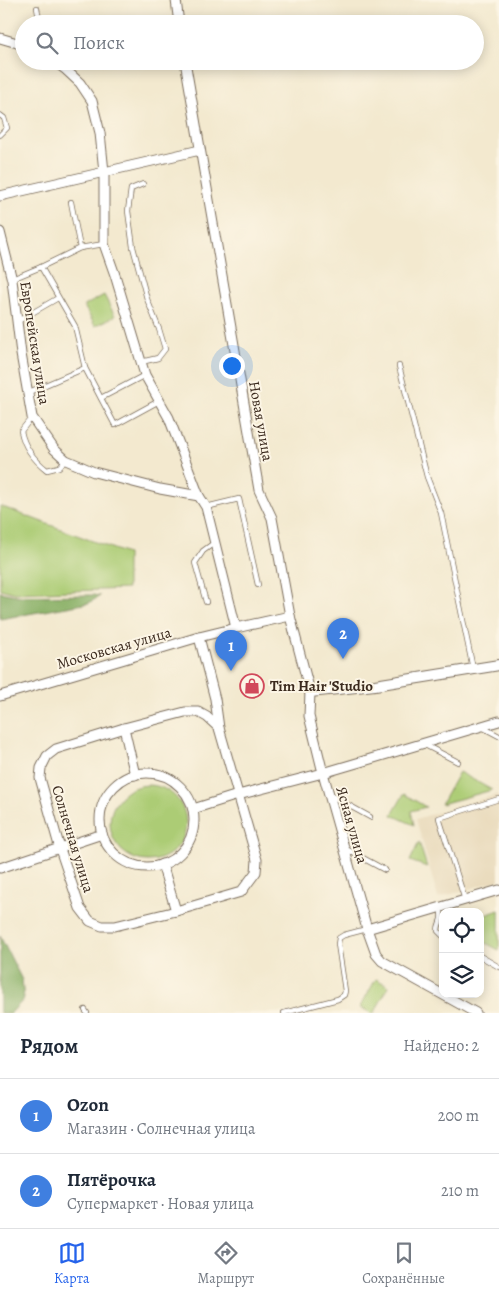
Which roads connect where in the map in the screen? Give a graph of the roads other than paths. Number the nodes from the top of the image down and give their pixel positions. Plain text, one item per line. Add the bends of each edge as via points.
1 (176, 0) edge
2 (37, 8) dead end
3 (38, 15) edge
4 (178, 15) edge
5 (0, 38) edge
6 (15, 43) edge
7 (66, 70) edge
8 (187, 70) edge
9 (0, 115) edge
10 (0, 135) edge
11 (200, 150) junction
12 (104, 172) junction
13 (143, 184) dead end
14 (0, 196) edge
15 (71, 202) dead end
16 (0, 232) edge
17 (104, 244) junction
18 (80, 248) junction
19 (41, 267) junction
20 (12, 280) junction
21 (58, 298) junction
22 (18, 321) junction
23 (142, 362) junction
24 (399, 366) dead end
25 (85, 368) junction
26 (145, 375) junction
27 (29, 392) junction
28 (101, 398) junction
29 (159, 401) junction
30 (32, 417) junction
31 (66, 460) junction
32 (199, 496) junction
33 (206, 506) junction
34 (215, 542) junction
35 (258, 584) dead end
36 (206, 602) dead end
37 (290, 616) junction
38 (236, 628) junction
39 (199, 637) junction
40 (499, 665) edge
41 (474, 670) junction
42 (310, 692) junction
43 (0, 696) edge
44 (499, 721) edge
45 (481, 726) junction
46 (124, 728) junction
47 (219, 728) junction
48 (499, 736) edge
49 (424, 744) junction
50 (458, 762) dead end
51 (323, 773) junction
52 (134, 775) junction
53 (329, 794) junction
54 (238, 795) junction
55 (499, 799) edge
56 (193, 809) junction
57 (370, 817) dead end
58 (102, 834) junction
59 (60, 848) junction
60 (344, 849) junction
61 (162, 864) junction
62 (0, 868) edge
63 (385, 870) dead end
64 (499, 890) edge
65 (464, 900) junction
66 (440, 907) joint
67 (176, 912) junction
68 (367, 929) junction
69 (484, 958) edge
70 (499, 967) edge
71 (284, 1013) edge
72 (476, 1013) edge

1 - 4 street
2 - 3 lane
5 - 6 street
7 - 12 street via 92,101 100,133
8 - 11 street, Новая улица
9 - 10 lane via 7,128
11 - 12 street
11 - 37 street, Новая улица via 259,490 272,518
12 - 14 street
12 - 17 street
13 - 23 lane via 131,189 130,229 147,299 165,349 158,358
15 - 18 lane
16 - 20 street, Европейская улица
17 - 18 lane
17 - 23 street
18 - 19 lane
19 - 20 lane
19 - 21 lane
20 - 22 street, Европейская улица
21 - 22 lane
21 - 25 lane via 75,326
22 - 27 street, Европейская улица
23 - 26 street
24 - 41 lane via 427,477 441,513
25 - 27 lane
25 - 28 lane
26 - 28 lane
26 - 29 street
27 - 30 street, Европейская улица
28 - 29 lane via 115,424
29 - 32 street via 169,418
30 - 31 street, Европейская улица via 54,449
30 - 31 lane via 22,431 23,441 39,464 47,470
31 - 32 street, Европейская улица via 117,479
32 - 33 street
33 - 34 street
33 - 35 lane via 239,499
34 - 36 lane via 195,563
34 - 38 street
37 - 38 street
37 - 42 street, Новая улица
38 - 39 street, Московская улица
39 - 43 street, Московская улица
39 - 47 street, Солнечная улица
40 - 41 street
41 - 42 street
42 - 51 street, Новая улица via 309,716
44 - 45 street, Ясная улица
45 - 48 lane
45 - 49 street, Ясная улица
46 - 47 street, Солнечная улица via 185,712 198,712
46 - 52 street
46 - 59 street, Солнечная улица via 56,749 47,756 40,778
47 - 54 street, Солнечная улица
49 - 50 lane
49 - 51 street, Ясная улица
51 - 53 street, Ясная улица
51 - 54 street
52 - 56 street via 147,773 171,780 181,787
52 - 58 street, Солнечная улица via 113,788 106,798 101,809
53 - 57 lane
53 - 60 street, Ясная улица
54 - 56 street
54 - 67 street, Солнечная улица via 257,860 256,872 241,892
55 - 65 lane via 440,818
56 - 61 street, Солнечная улица via 194,821 188,844 171,861
58 - 59 street
58 - 61 street, Солнечная улица via 107,845 124,862 148,867
59 - 62 street
59 - 67 street, Солнечная улица via 80,908 90,921 102,926 115,926
60 - 63 lane
60 - 68 street, Ясная улица
61 - 67 street
64 - 65 street
65 - 66 street
66 - 68 street
68 - 71 lane via 340,938 344,995
68 - 72 street, Ясная улица via 382,962
69 - 70 lane

